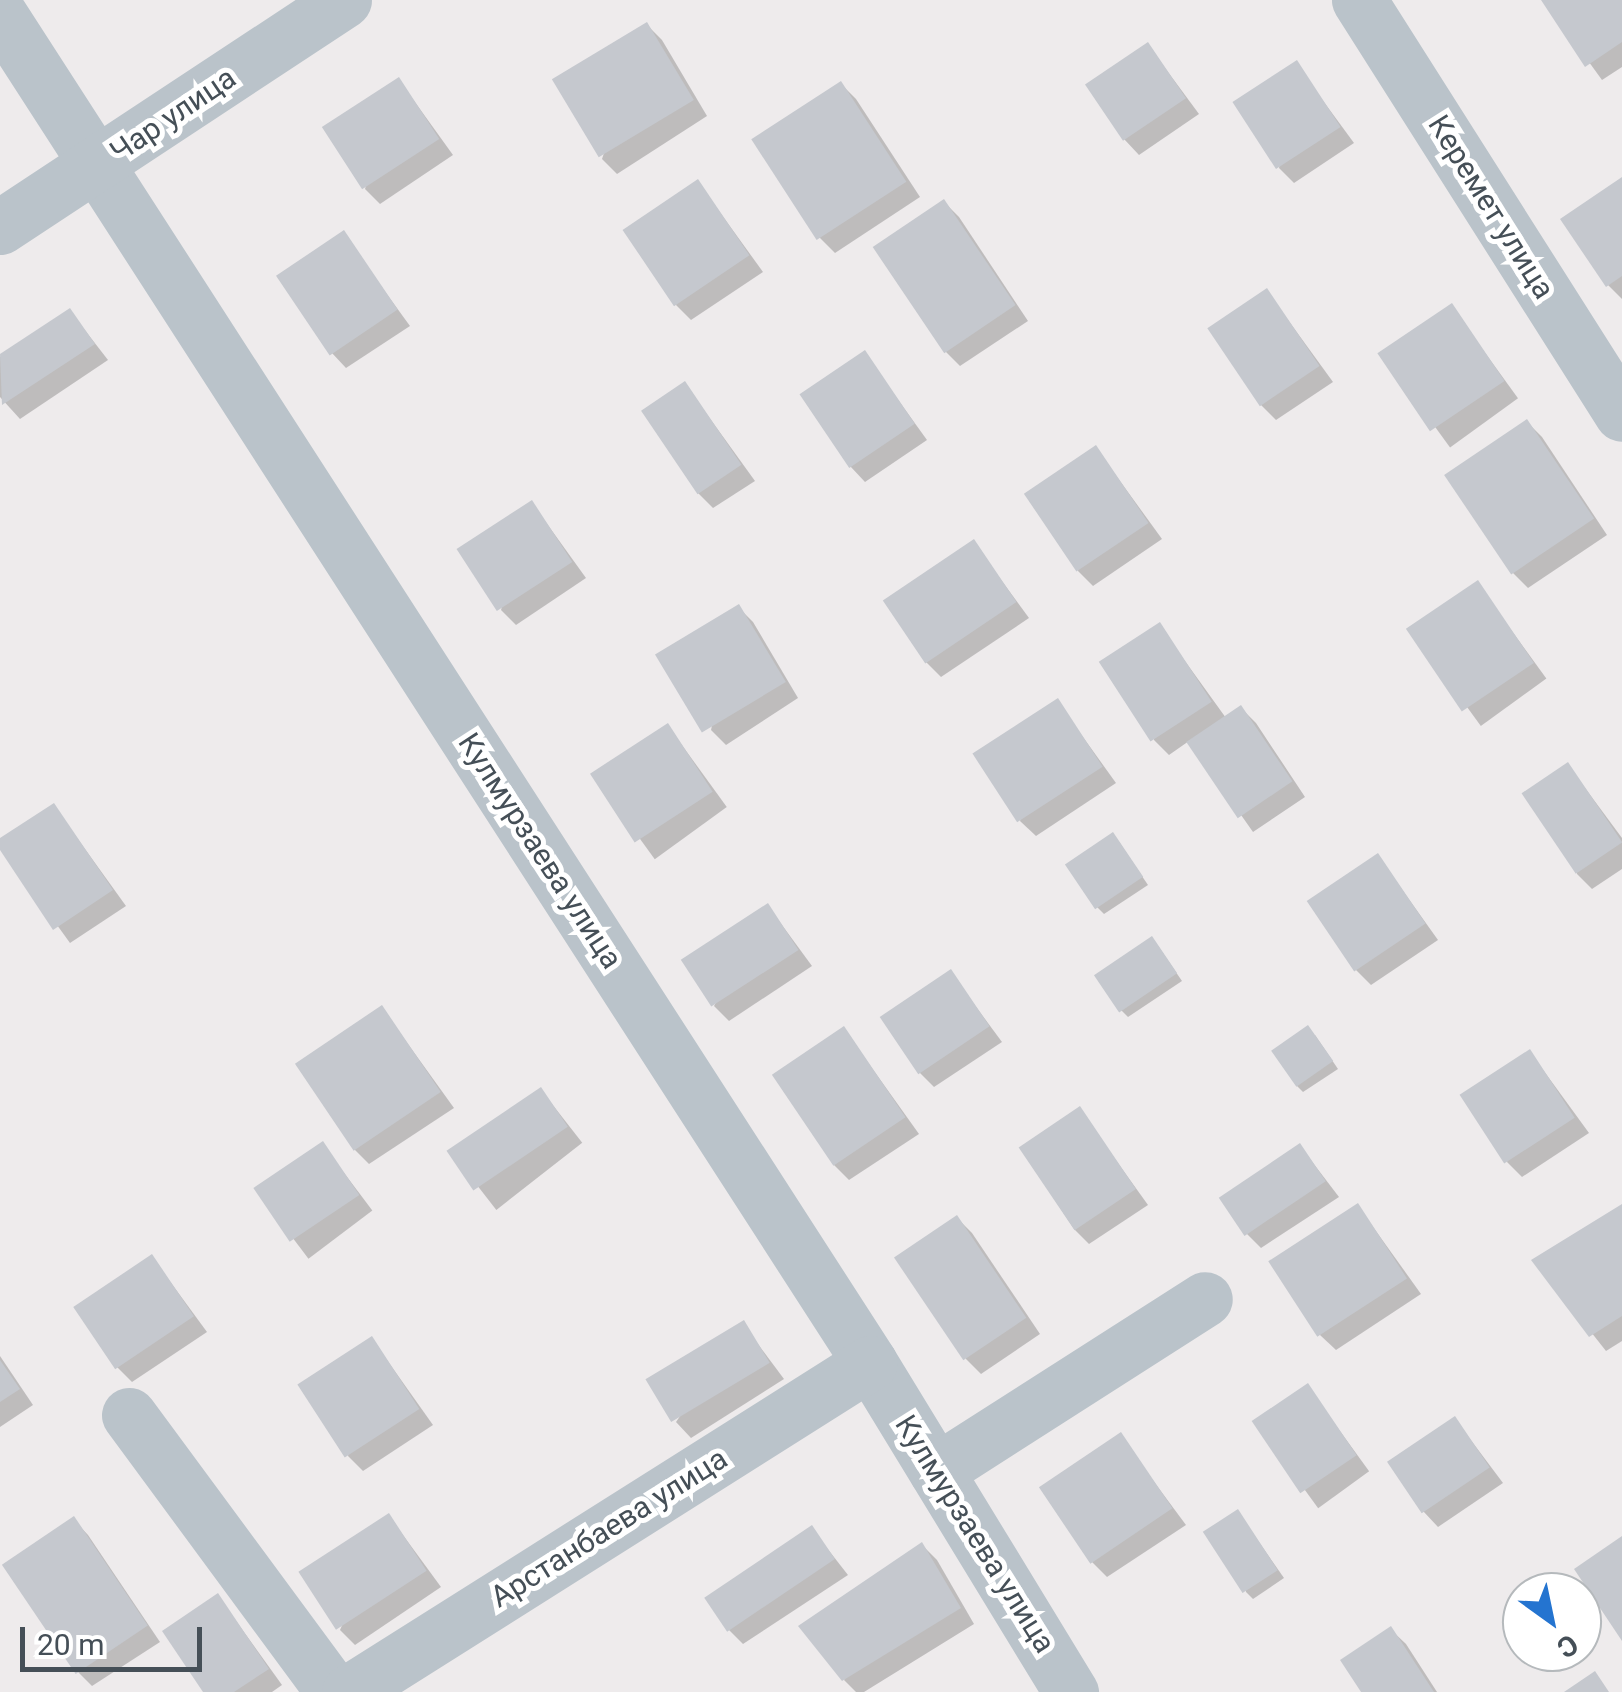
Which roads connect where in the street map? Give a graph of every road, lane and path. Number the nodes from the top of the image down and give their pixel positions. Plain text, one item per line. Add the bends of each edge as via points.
1 (344, 0) edge
2 (1359, 0) edge
3 (0, 16) edge
4 (98, 165) junction
5 (0, 227) edge
6 (1622, 414) edge
7 (1205, 1299) dead end
8 (870, 1364) junction
9 (130, 1414) dead end
10 (936, 1471) junction
11 (333, 1692) edge
12 (349, 1692) edge
13 (1071, 1692) edge

1 - 4 street, Чар улица
2 - 6 street, Керемет улица
3 - 4 street, Кулмурзаева улица
4 - 5 street, Чар улица
4 - 8 street, Кулмурзаева улица
7 - 10 street
8 - 10 street, Кулмурзаева улица
8 - 12 street, Арстанбаева улица
9 - 11 street
10 - 13 street, Кулмурзаева улица

